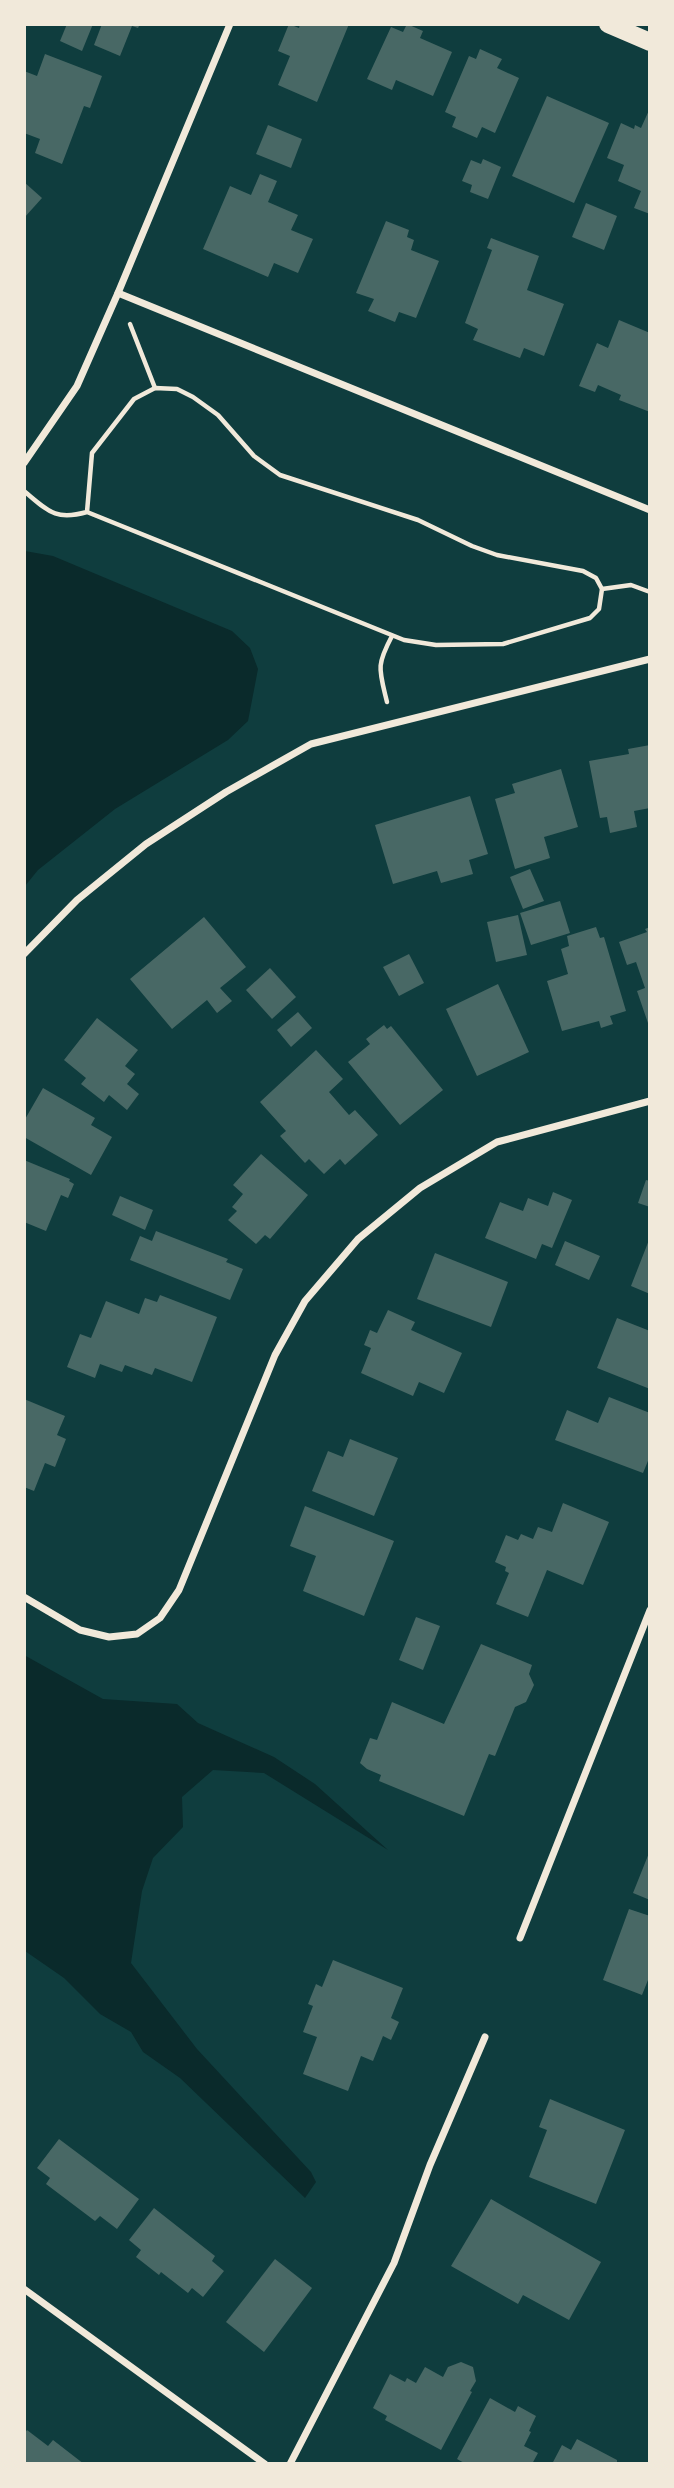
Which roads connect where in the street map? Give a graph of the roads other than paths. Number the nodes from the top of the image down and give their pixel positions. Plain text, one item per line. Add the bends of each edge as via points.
1 (230, 24) edge
2 (608, 24) edge
3 (649, 42) edge
4 (118, 293) junction
5 (24, 463) edge
6 (649, 510) edge
7 (649, 659) edge
8 (24, 954) edge
9 (649, 1101) edge
10 (24, 1597) edge
11 (649, 1610) edge
12 (520, 1938) dead end
13 (485, 2037) dead end
14 (24, 2289) edge
15 (265, 2463) edge
16 (290, 2463) edge

1 - 4 street
2 - 3 main road
4 - 5 street via 77,386
4 - 6 street
7 - 8 street via 311,744 226,792 136,852 77,900
9 - 10 street via 497,1142 420,1188 358,1239 306,1301 275,1355 179,1590 160,1618 137,1634 109,1637 80,1630
11 - 12 street
13 - 16 street via 394,2263
14 - 15 street

